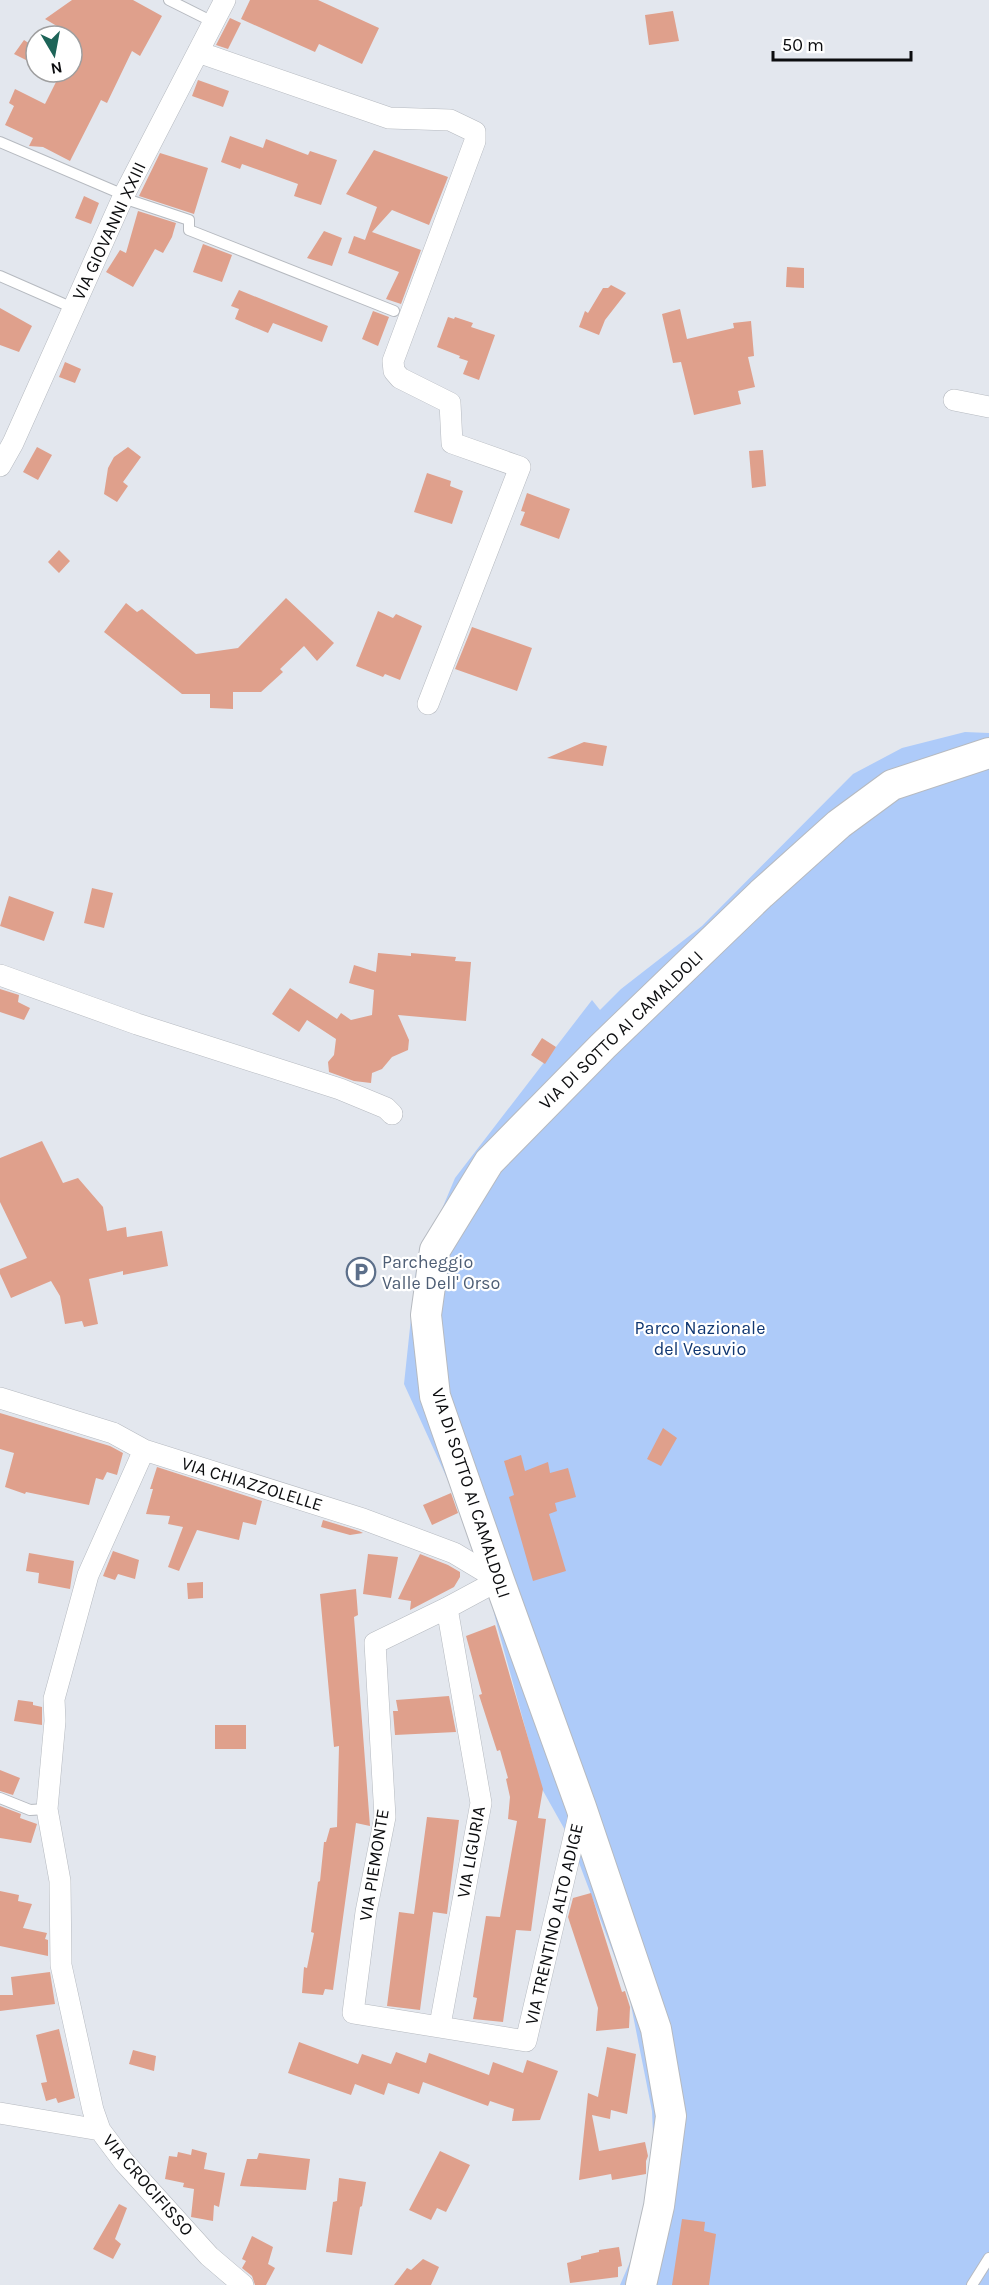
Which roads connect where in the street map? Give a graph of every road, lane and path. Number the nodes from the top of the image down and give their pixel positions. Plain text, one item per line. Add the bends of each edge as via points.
1 (169, 0) edge
2 (225, 0) edge
3 (213, 22) junction
4 (198, 52) junction
5 (0, 142) edge
6 (123, 196) junction
7 (0, 276) edge
8 (74, 308) junction
9 (394, 311) dead end
10 (954, 400) dead end
11 (989, 407) edge
12 (0, 466) edge
13 (428, 704) dead end
14 (989, 753) edge
15 (0, 975) edge
16 (392, 1114) dead end
17 (0, 1398) edge
18 (144, 1450) junction
19 (499, 1580) junction
20 (447, 1608) junction
21 (0, 1798) edge
22 (581, 1807) junction
23 (47, 1809) junction
24 (440, 2025) junction
25 (526, 2041) joint
26 (0, 2113) edge
27 (100, 2130) junction
28 (989, 2258) edge
29 (243, 2285) edge
30 (641, 2285) edge
31 (972, 2285) edge

1 - 3 lane
2 - 3 street, VIA GIOVANNI XXIII
3 - 4 street, VIA GIOVANNI XXIII
4 - 6 street, VIA GIOVANNI XXIII
4 - 13 street via 389,118 450,120 475,132 475,141 393,361 394,371 400,378 450,403 452,443 520,467
5 - 6 lane
6 - 8 street, VIA GIOVANNI XXIII
6 - 9 lane via 189,220 189,230
7 - 8 lane
8 - 12 street, VIA GIOVANNI XXIII
10 - 11 street
14 - 19 street, VIA DI SOTTO AI CAMALDOLI via 892,785 839,824 603,1046 489,1162 435,1250 426,1315 435,1396
15 - 16 street via 340,1089
17 - 18 street, VIA CHIAZZOLELLE via 113,1433
18 - 19 street, VIA CHIAZZOLELLE via 454,1552
18 - 23 street via 88,1575 54,1699
19 - 20 street, VIA PIEMONTE
19 - 22 street, VIA DI SOTTO AI CAMALDOLI
20 - 24 street, VIA LIGURIA via 481,1803
20 - 24 street, VIA PIEMONTE via 375,1643 385,1817 366,1912 353,2013
21 - 23 lane via 30,1810
22 - 25 street, VIA TRENTINO ALTO ADIGE
22 - 30 street, VIA DI SOTTO AI CAMALDOLI via 656,2029 671,2116 659,2206
23 - 27 street via 60,1881 61,1965
24 - 25 street, VIA PIEMONTE
26 - 27 street, VIA CROCIFISSO
27 - 29 street, VIA CROCIFISSO via 209,2256
28 - 31 lane

